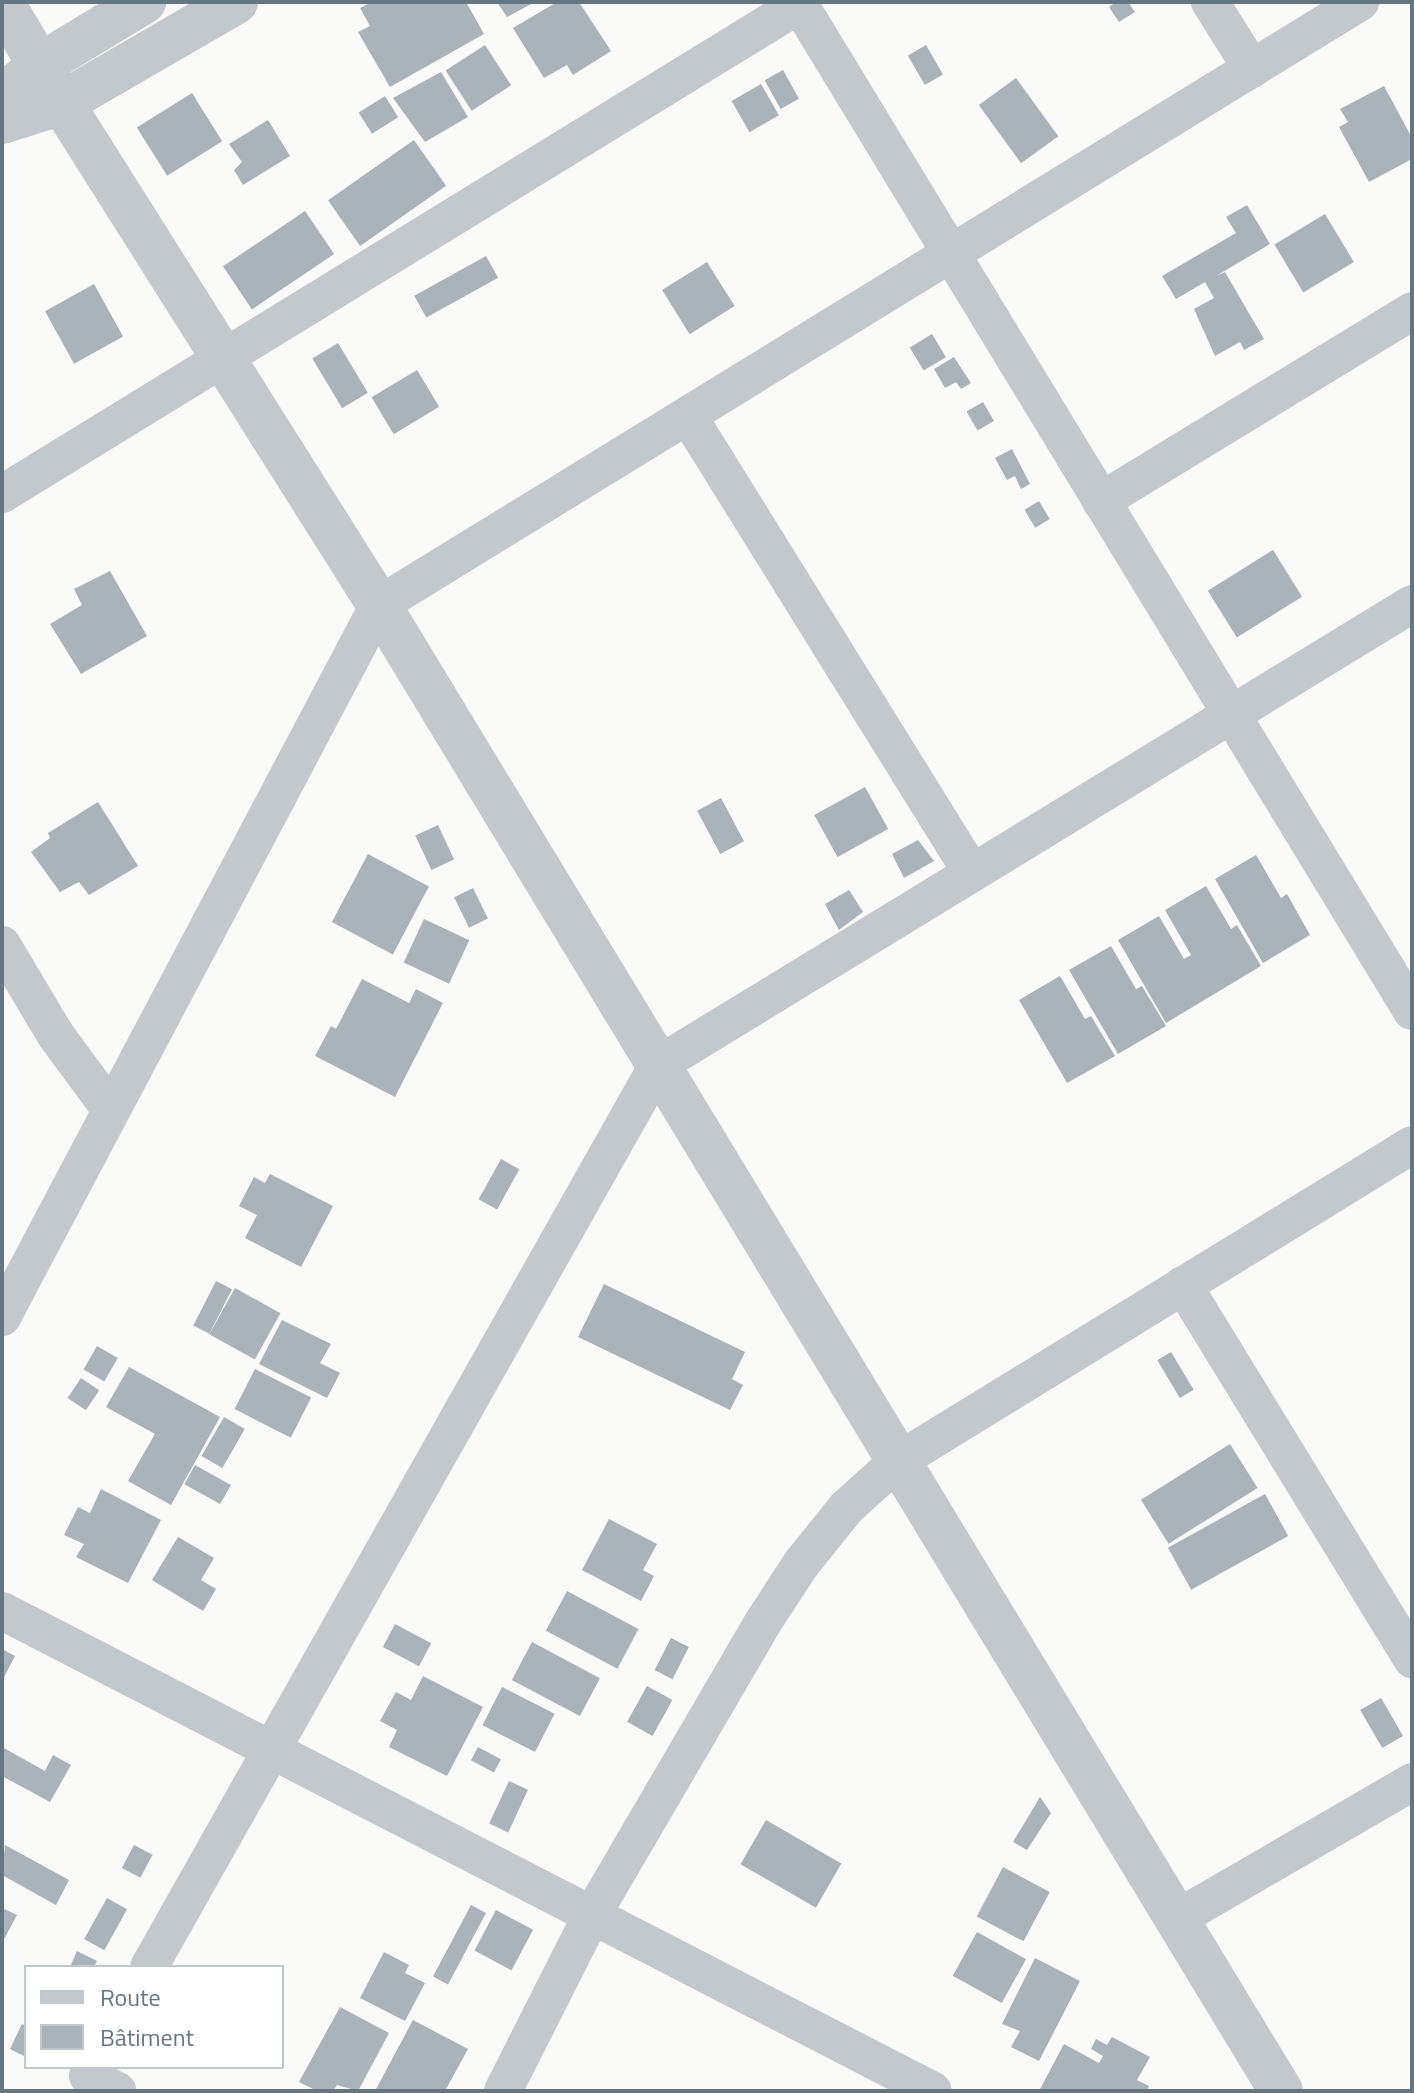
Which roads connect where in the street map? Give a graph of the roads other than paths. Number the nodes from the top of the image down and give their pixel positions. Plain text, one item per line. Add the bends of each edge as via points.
1 (2, 2) edge
2 (144, 2) edge
3 (236, 2) edge
4 (1210, 2) edge
5 (1360, 2) edge
6 (799, 3) edge
7 (40, 65) junction
8 (1252, 69) junction
9 (2, 96) edge
10 (62, 103) junction
11 (2, 122) edge
12 (951, 254) junction
13 (1412, 311) edge
14 (224, 357) junction
15 (688, 416) junction
16 (2, 494) edge
17 (1101, 501) junction
18 (1412, 604) edge
19 (379, 605) junction
20 (1230, 715) junction
21 (972, 873) junction
22 (2, 945) edge
23 (1412, 1011) edge
24 (658, 1065) junction
25 (111, 1110) junction
26 (1412, 1145) edge
27 (1183, 1285) junction
28 (2, 1317) edge
29 (898, 1461) junction
30 (2, 1611) edge
31 (1412, 1659) edge
32 (272, 1750) junction
33 (1412, 1782) edge
34 (592, 1915) junction
35 (1176, 1919) junction
36 (150, 1965) edge
37 (503, 2091) edge
38 (933, 2091) edge
39 (1281, 2091) edge

1 - 7 street
2 - 7 street
3 - 10 street
4 - 8 street
5 - 8 street
6 - 12 street
6 - 14 street
7 - 9 street
7 - 10 street
8 - 12 street
10 - 11 street
10 - 14 street
12 - 15 street
12 - 17 street
13 - 17 street
14 - 16 street
14 - 19 street
15 - 19 street
15 - 21 street
17 - 20 street
18 - 20 street
19 - 24 street
19 - 25 street
20 - 21 street
20 - 23 street
21 - 24 street
22 - 25 street via 55,1034
24 - 29 street
24 - 32 street
25 - 28 street
26 - 27 street
27 - 29 street
27 - 31 street
29 - 34 street via 846,1508 801,1564
29 - 35 street
30 - 32 street
32 - 34 street
32 - 36 street
33 - 35 street
34 - 37 street
34 - 38 street
35 - 39 street

